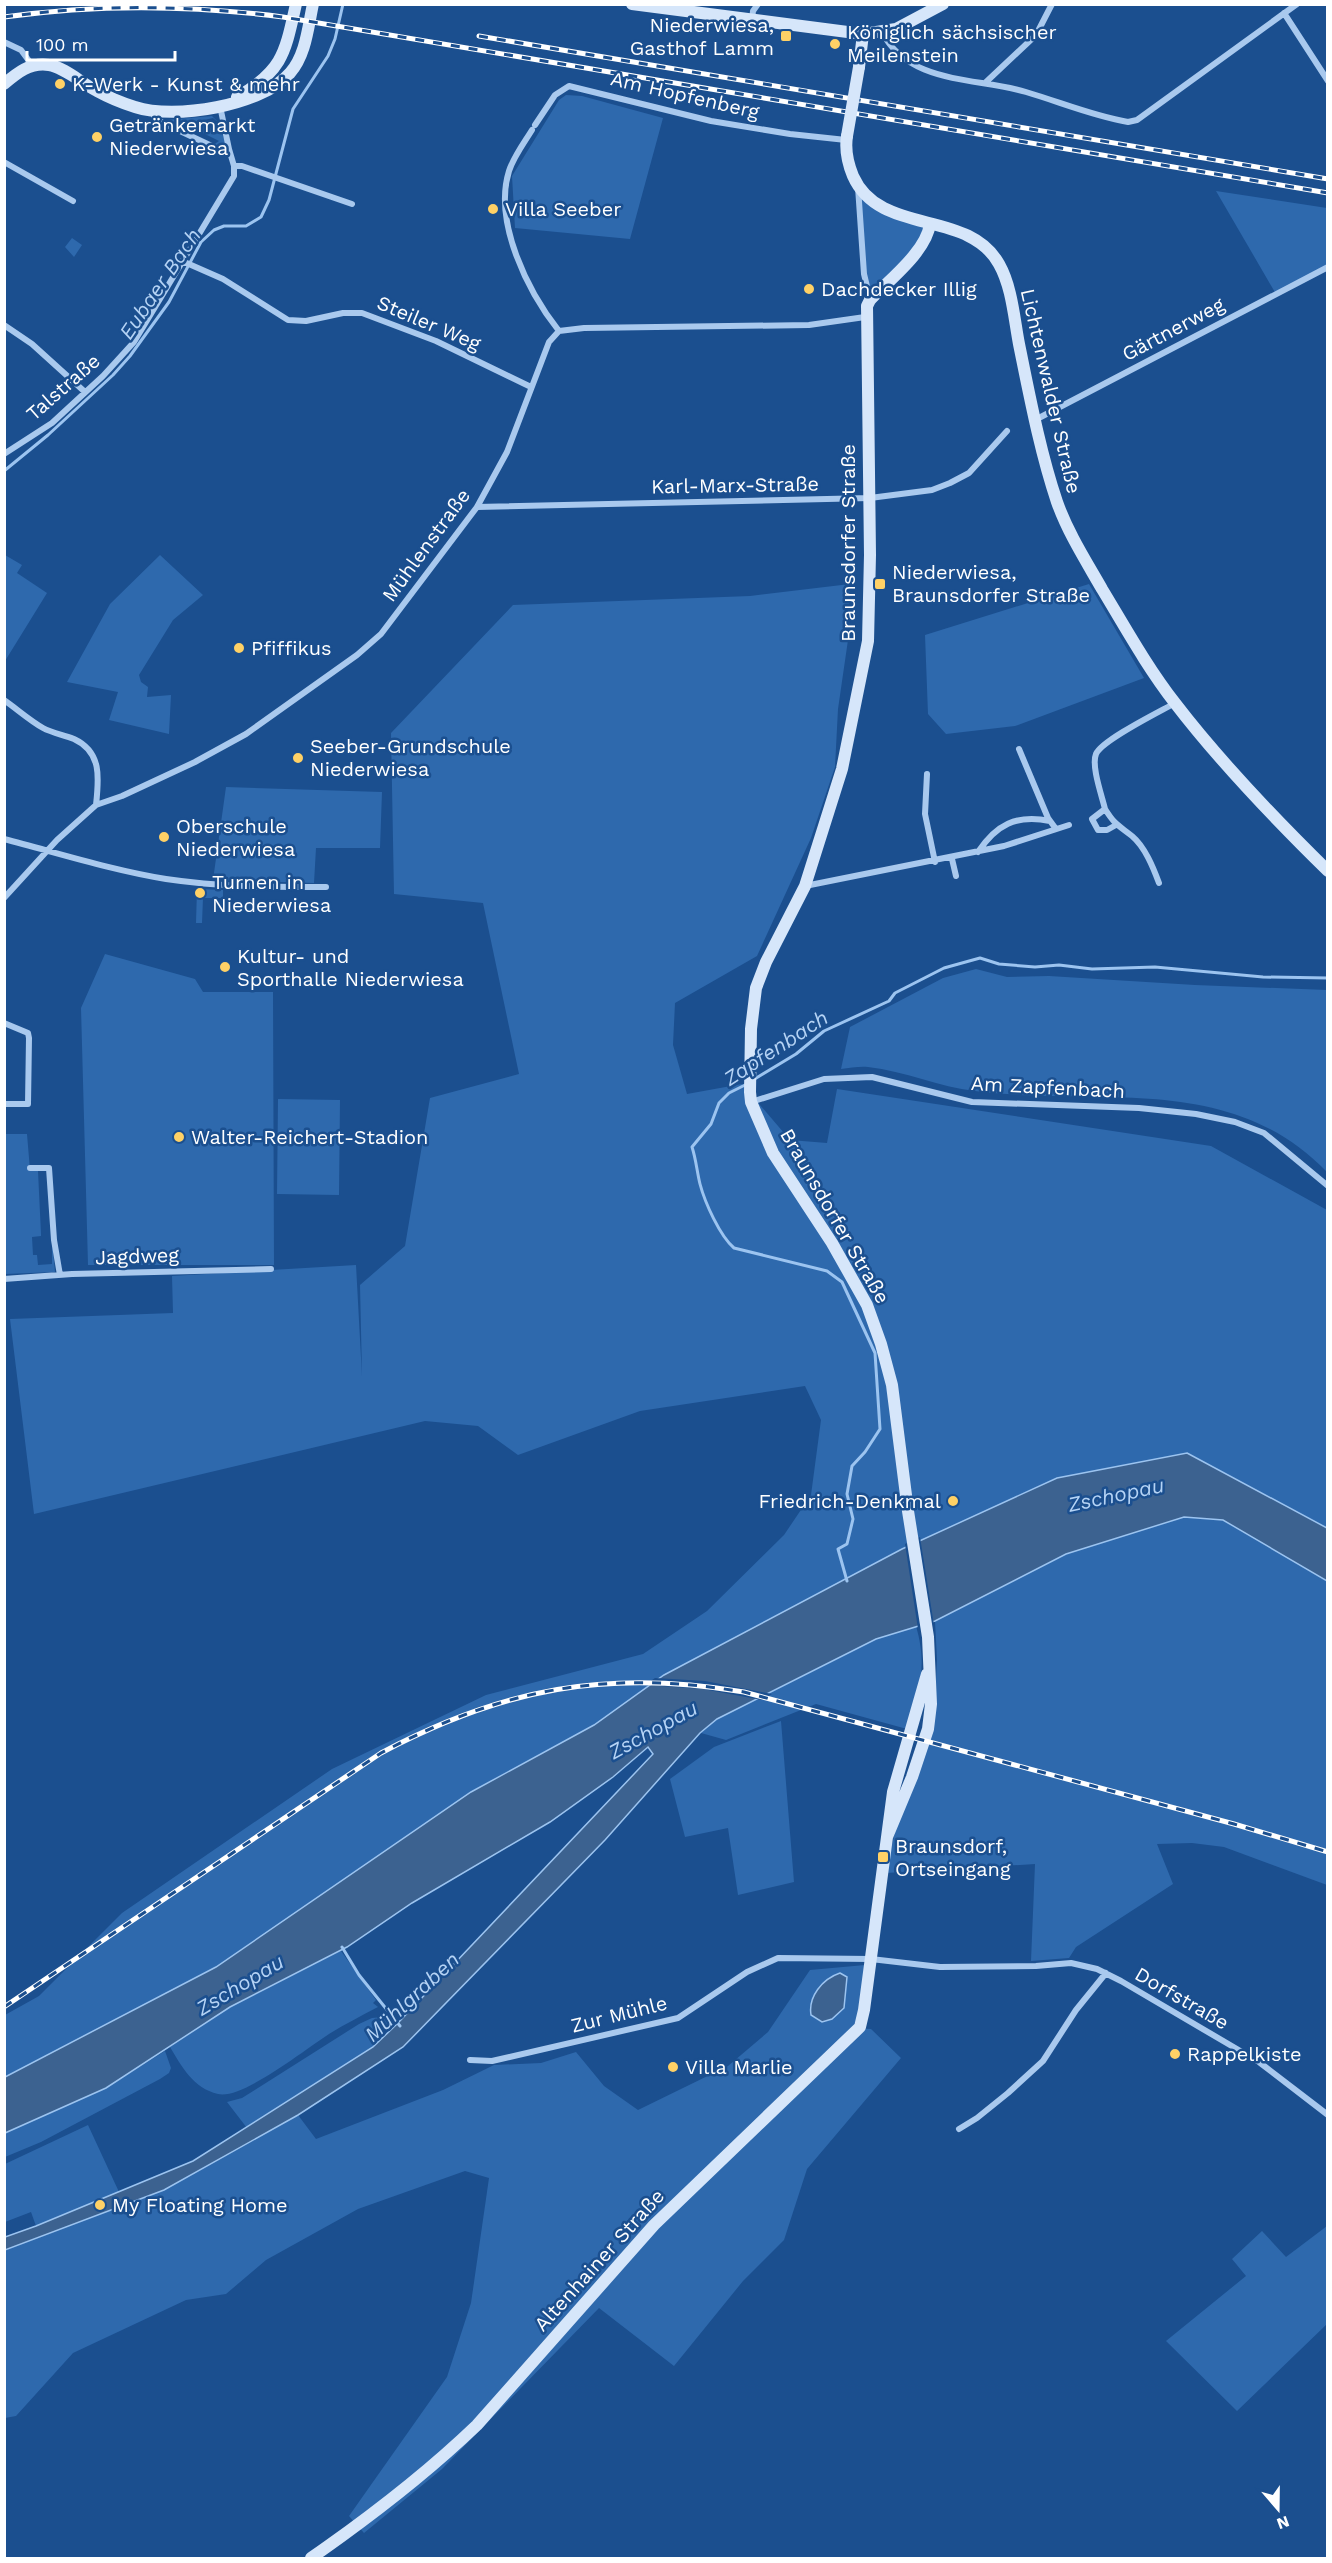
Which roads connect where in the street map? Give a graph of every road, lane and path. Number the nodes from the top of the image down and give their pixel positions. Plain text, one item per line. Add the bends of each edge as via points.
1 (296, 4) edge
2 (313, 4) edge
3 (632, 4) edge
4 (758, 4) edge
5 (943, 4) edge
6 (1052, 4) edge
7 (1297, 4) edge
8 (1284, 13) junction
9 (752, 20) junction
10 (882, 32) junction
11 (863, 34) junction
12 (4, 42) edge
13 (33, 66) junction
14 (1328, 81) edge
15 (985, 83) junction
16 (4, 84) edge
17 (220, 106) junction
18 (153, 110) junction
19 (847, 138) junction
20 (229, 149) junction
21 (4, 162) edge
22 (234, 166) junction
23 (858, 186) junction
24 (73, 201) dead end
25 (352, 204) dead end
26 (930, 224) junction
27 (184, 261) junction
28 (1328, 267) edge
29 (870, 300) junction
30 (865, 317) junction
31 (4, 326) edge
32 (559, 331) junction
33 (531, 387) junction
34 (85, 392) junction
35 (1035, 421) junction
36 (1007, 431) dead end
37 (4, 454) edge
38 (870, 498) junction
39 (477, 507) junction
40 (4, 700) edge
41 (1175, 703) junction
42 (1019, 749) dead end
43 (927, 774) dead end
44 (96, 805) junction
45 (1105, 809) junction
46 (1050, 822) junction
47 (1069, 825) dead end
48 (1116, 825) junction
49 (1056, 829) junction
50 (4, 839) edge
51 (48, 850) junction
52 (978, 852) junction
53 (952, 859) junction
54 (935, 862) junction
55 (1328, 871) edge
56 (956, 876) dead end
57 (1159, 882) dead end
58 (805, 886) junction
59 (326, 887) dead end
60 (4, 898) edge
61 (4, 1023) edge
62 (751, 1097) junction
63 (4, 1104) edge
64 (30, 1168) dead end
65 (1328, 1186) edge
66 (271, 1269) dead end
67 (60, 1275) junction
68 (4, 1279) edge
69 (871, 1959) junction
70 (1106, 1973) junction
71 (470, 2060) dead end
72 (1328, 2115) edge
73 (959, 2129) dead end
74 (311, 2559) edge

1 - 17 street via 287,45 272,73
2 - 17 street via 303,47 290,73 254,97
3 - 9 street
4 - 9 street
5 - 10 street via 907,24
6 - 15 street via 1036,35
7 - 8 street
8 - 14 street
8 - 15 street via 1137,120 1128,122
9 - 11 street
10 - 11 street
10 - 15 street via 896,53 913,64 961,81
11 - 19 street, Lichtenwalder Straße, bridge
12 - 13 street via 21,50
13 - 16 street via 19,71
13 - 18 street via 54,66 96,91 136,108
17 - 18 street
17 - 20 street
18 - 20 street via 161,122 216,148
19 - 23 street, Lichtenwalder Straße via 850,168
19 - 32 street, Am Hopfenberg via 790,135 711,121 569,86 555,96 509,173 507,216 527,282
20 - 22 street
21 - 24 street
22 - 25 street
22 - 27 street, Talstraße via 231,183
23 - 26 street, Lichtenwalder Straße via 885,209
23 - 29 street, Braunsdorfer Straße via 864,274
26 - 29 street, Braunsdorfer Straße via 921,248
26 - 35 street, Lichtenwalder Straße via 977,239 999,264 1010,297
27 - 33 street, Steiler Weg via 223,279 288,320 362,313 436,342
27 - 34 street, Talstraße via 134,342
28 - 35 street, Gärtnerweg
29 - 30 street, Braunsdorfer Straße
30 - 32 street via 809,325
30 - 38 street, Braunsdorfer Straße
31 - 34 street via 32,344
32 - 33 street, Mühlenstraße via 549,342
33 - 39 street, Mühlenstraße via 507,452
34 - 37 street, Talstraße via 52,423
35 - 41 street, Lichtenwalder Straße via 1058,505 1073,537
36 - 38 street, Karl-Marx-Straße via 969,473 950,483 932,490
38 - 39 street, Karl-Marx-Straße
38 - 58 street, Braunsdorfer Straße via 868,641 842,769
39 - 44 street, Mühlenstraße via 381,634 357,655 246,734
40 - 44 street via 44,729 76,740 89,750 97,766
41 - 45 street via 1107,742 1096,753 1095,767
41 - 55 street, Lichtenwalder Straße via 1240,782
42 - 46 street
43 - 54 street via 925,814
44 - 51 street, Mühlenstraße
45 - 48 street
45 - 48 street via 1092,819 1094,826 1107,830
46 - 49 street
46 - 52 street via 1025,821 999,828
47 - 49 street
48 - 57 street via 1134,837
49 - 52 street
50 - 51 street
51 - 59 street via 165,879 237,886
51 - 60 street, Mühlenstraße
52 - 53 street
53 - 54 street
53 - 56 street
54 - 58 street
58 - 62 street, Braunsdorfer Straße via 756,988 751,1029
61 - 63 street via 28,1032 29,1038 28,1104
62 - 65 street, Am Zapfenbach via 824,1079 872,1077 972,1102 1196,1114 1264,1133
62 - 69 street, Braunsdorfer Straße via 773,1153 837,1251 874,1324 892,1385 928,1637 930,1660 893,1792
64 - 67 street via 50,1168
66 - 67 street, Jagdweg
67 - 68 street, Jagdweg
69 - 70 street, Dorfstraße via 940,1967 1071,1963
69 - 71 street, Zur Mühle via 778,1958 747,1972 678,2018 502,2059
69 - 74 street, Altenhainer Straße via 861,2022 855,2034 654,2226 477,2425 374,2515
70 - 72 street, Dorfstraße via 1259,2062
70 - 73 street, Dorfstraße via 1043,2061

